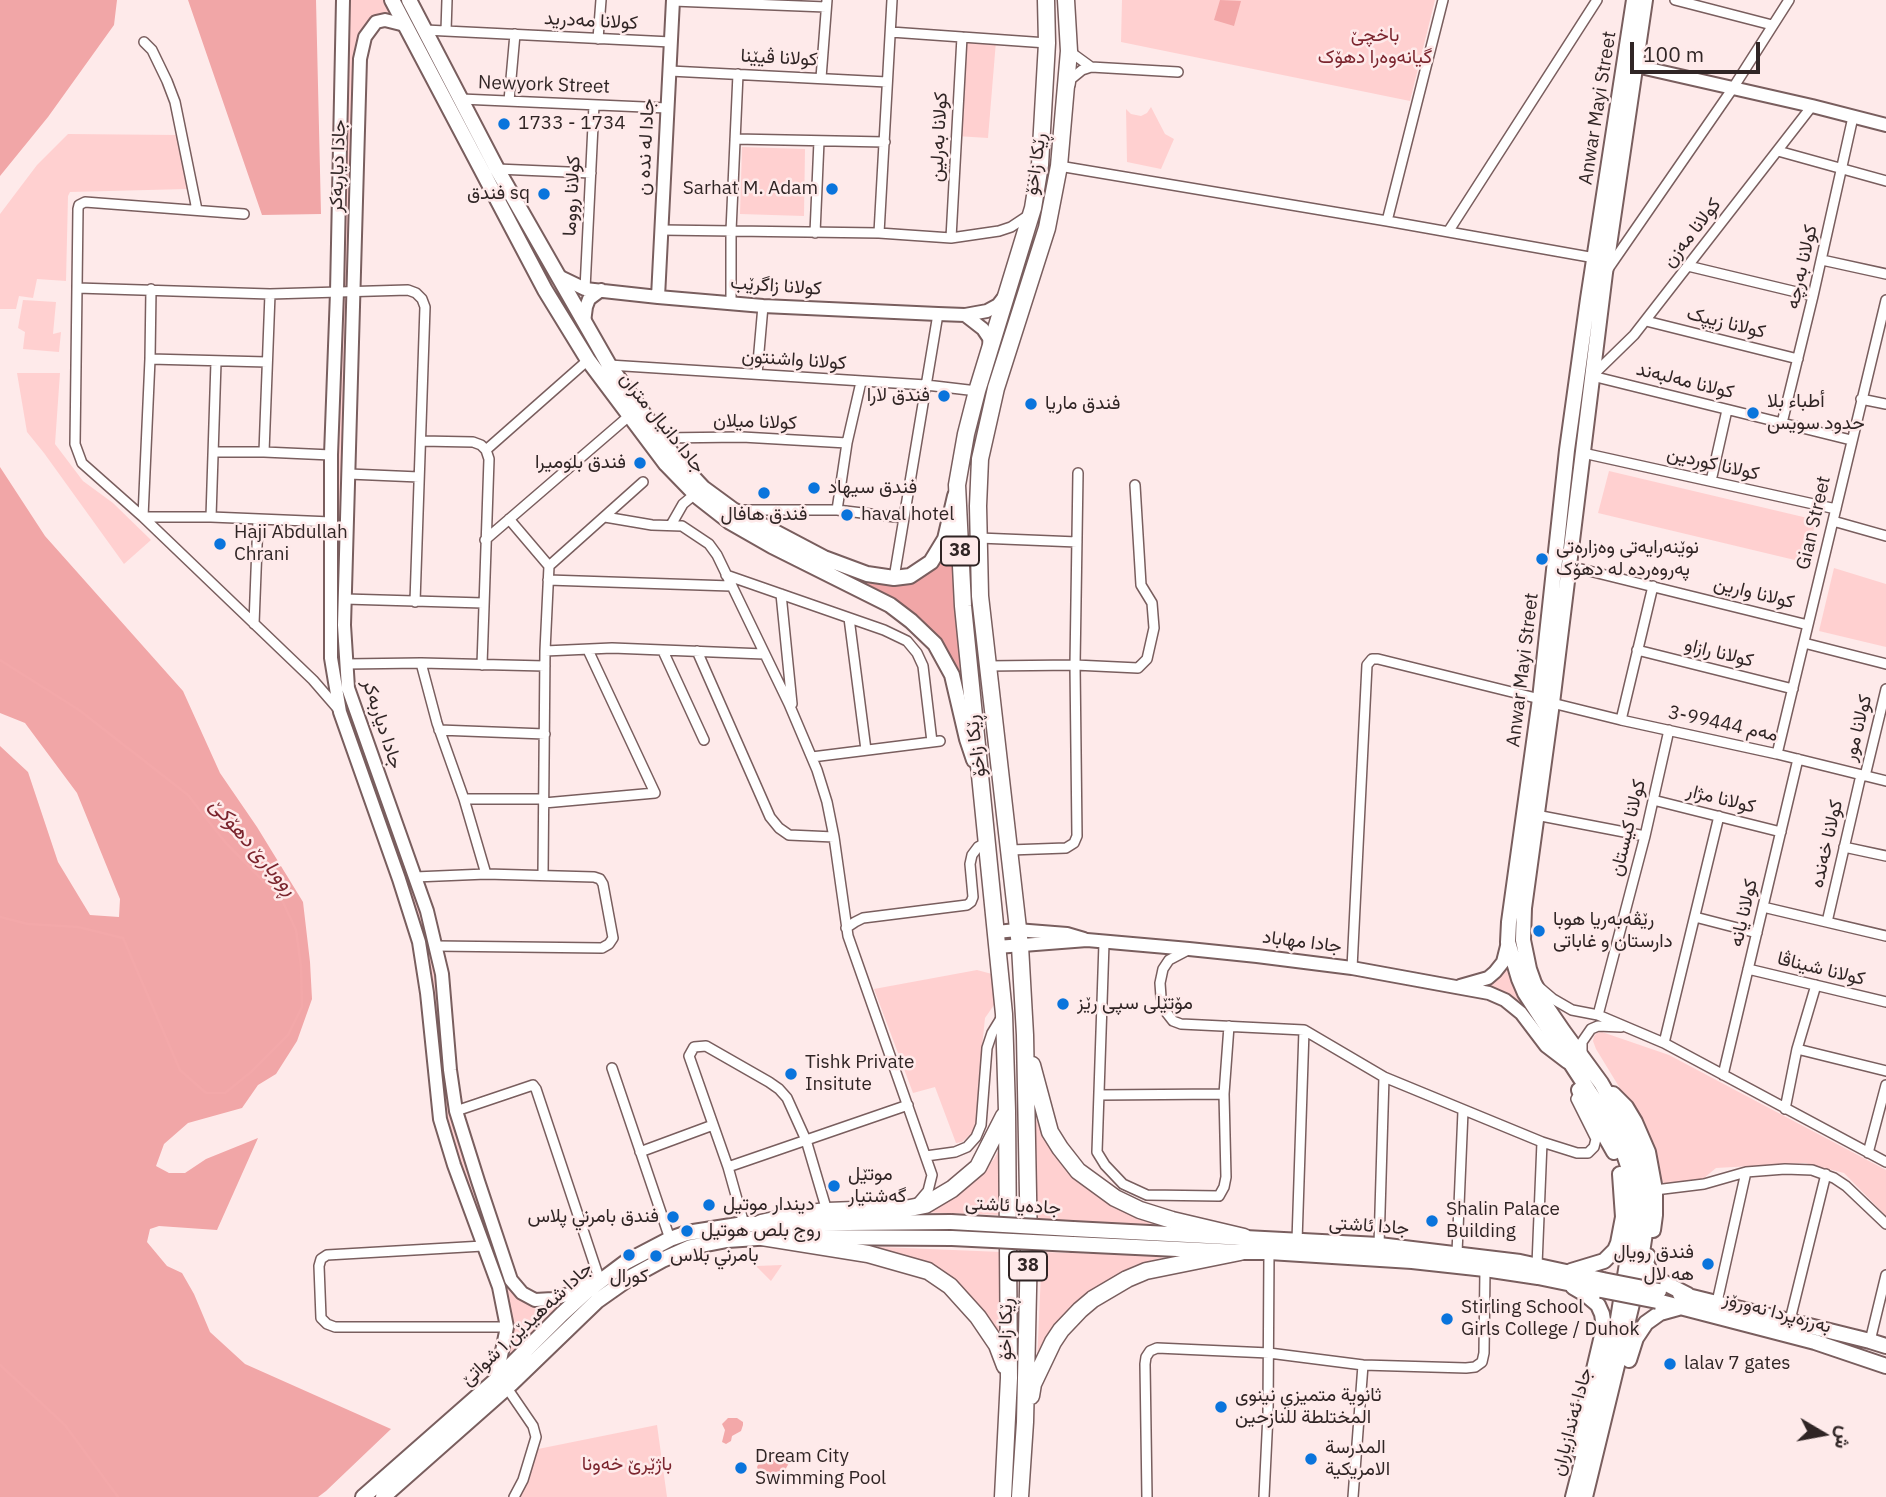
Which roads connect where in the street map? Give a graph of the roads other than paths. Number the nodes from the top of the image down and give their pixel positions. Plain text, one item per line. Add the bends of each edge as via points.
1 (343, 0) edge
2 (392, 0) edge
3 (409, 0) edge
4 (447, 0) edge
5 (601, 0) edge
6 (892, 0) edge
7 (1046, 0) edge
8 (1066, 0) edge
9 (1443, 0) edge
10 (1597, 0) edge
11 (1634, 0) edge
12 (1645, 0) edge
13 (1675, 0) edge
14 (1789, 0) edge
15 (673, 1) edge
16 (746, 2) edge
17 (827, 4) edge
18 (405, 25) junction
19 (1772, 25) junction
20 (425, 30) junction
21 (446, 31) junction
22 (891, 32) junction
23 (515, 34) junction
24 (962, 37) junction
25 (598, 39) junction
26 (144, 42) dead end
27 (670, 43) junction
28 (1047, 43) junction
29 (1069, 51) junction
30 (1636, 66) junction
31 (1091, 67) junction
32 (670, 71) junction
33 (1178, 72) dead end
34 (737, 74) junction
35 (821, 78) junction
36 (887, 82) junction
37 (1733, 88) junction
38 (1066, 96) junction
39 (461, 99) junction
40 (509, 101) junction
41 (594, 105) junction
42 (1812, 106) junction
43 (667, 108) junction
44 (1853, 117) junction
45 (1886, 125) edge
46 (734, 139) junction
47 (819, 141) junction
48 (885, 142) junction
49 (1618, 142) junction
50 (1778, 150) junction
51 (1059, 166) junction
52 (1842, 168) junction
53 (497, 169) junction
54 (591, 173) junction
55 (1886, 181) edge
56 (197, 210) junction
57 (244, 214) dead end
58 (1031, 214) junction
59 (1387, 221) junction
60 (661, 230) junction
61 (731, 231) junction
62 (1448, 232) junction
63 (814, 233) junction
64 (879, 233) junction
65 (950, 238) junction
66 (1595, 258) junction
67 (1822, 260) junction
68 (1688, 265) junction
69 (1605, 273) junction
70 (1886, 274) edge
71 (558, 276) junction
72 (77, 288) junction
73 (151, 289) junction
74 (585, 289) junction
75 (601, 290) junction
76 (337, 292) junction
77 (353, 292) junction
78 (270, 294) junction
79 (1006, 296) junction
80 (1813, 296) junction
81 (658, 297) junction
82 (1886, 300) edge
83 (731, 302) junction
84 (763, 306) junction
85 (938, 314) junction
86 (965, 315) junction
87 (1646, 321) junction
88 (584, 322) junction
89 (1882, 331) edge
90 (990, 348) junction
91 (150, 359) junction
92 (1798, 359) junction
93 (588, 360) junction
94 (216, 362) junction
95 (267, 362) junction
96 (609, 365) junction
97 (757, 374) junction
98 (1592, 376) junction
99 (861, 382) junction
100 (926, 385) junction
101 (977, 391) junction
102 (1861, 399) junction
103 (1886, 404) edge
104 (1727, 410) junction
105 (629, 416) junction
106 (1782, 423) junction
107 (661, 438) junction
108 (1851, 440) junction
109 (421, 441) junction
110 (848, 443) junction
111 (486, 450) junction
112 (214, 452) junction
113 (264, 452) junction
114 (1583, 453) junction
115 (331, 455) junction
116 (1078, 473) dead end
117 (349, 474) junction
118 (419, 477) junction
119 (1711, 481) junction
120 (643, 482) dead end
121 (957, 485) junction
122 (1135, 485) dead end
123 (695, 494) junction
124 (1836, 509) junction
125 (837, 510) junction
126 (730, 514) junction
127 (144, 517) junction
128 (211, 517) junction
129 (605, 517) junction
130 (904, 518) junction
131 (509, 519) junction
132 (258, 520) junction
133 (1833, 521) junction
134 (331, 522) junction
135 (671, 524) junction
136 (1886, 536) edge
137 (979, 538) junction
138 (485, 540) junction
139 (1077, 542) junction
140 (549, 566) junction
141 (1569, 566) junction
142 (726, 575) junction
143 (894, 578) junction
144 (548, 580) junction
145 (731, 586) junction
146 (1653, 586) junction
147 (782, 594) junction
148 (345, 599) junction
149 (415, 601) junction
150 (483, 603) junction
151 (849, 618) junction
152 (254, 624) junction
153 (1808, 625) junction
154 (1804, 643) junction
155 (588, 650) junction
156 (663, 650) junction
157 (1637, 650) junction
158 (545, 651) junction
159 (697, 652) junction
160 (764, 654) junction
161 (421, 663) junction
162 (345, 664) junction
163 (1886, 664) edge
164 (481, 665) junction
165 (545, 666) junction
166 (987, 666) junction
167 (1075, 666) junction
168 (1793, 689) junction
169 (1886, 689) edge
170 (1546, 701) junction
171 (340, 712) junction
172 (793, 714) junction
173 (1621, 720) junction
174 (439, 730) junction
175 (1670, 730) junction
176 (545, 734) junction
177 (704, 740) dead end
178 (866, 750) junction
179 (1777, 754) junction
180 (812, 757) junction
181 (1798, 759) junction
182 (1863, 775) junction
183 (981, 780) junction
184 (1886, 781) edge
185 (464, 799) junction
186 (1653, 800) junction
187 (544, 801) junction
188 (1536, 815) junction
189 (1719, 816) junction
190 (1781, 832) junction
191 (1645, 836) junction
192 (834, 837) junction
193 (987, 842) junction
194 (1844, 847) junction
195 (1010, 850) junction
196 (1886, 856) edge
197 (486, 874) junction
198 (543, 875) junction
199 (415, 877) junction
200 (1763, 907) junction
201 (1695, 918) junction
202 (1827, 922) junction
203 (846, 928) junction
204 (1757, 933) junction
205 (1886, 936) edge
206 (1019, 938) junction
207 (996, 940) junction
208 (1508, 942) junction
209 (1104, 943) junction
210 (436, 946) junction
211 (1189, 949) junction
212 (1352, 968) junction
213 (1748, 969) junction
214 (1534, 983) junction
215 (1816, 985) junction
216 (1456, 986) junction
217 (1886, 1002) edge
218 (1004, 1014) junction
219 (1598, 1015) junction
220 (1229, 1026) junction
221 (1627, 1027) junction
222 (1304, 1030) junction
223 (1025, 1035) junction
224 (1664, 1043) junction
225 (1797, 1049) junction
226 (1577, 1066) junction
227 (612, 1068) dead end
228 (1886, 1071) edge
229 (1723, 1075) junction
230 (1384, 1077) junction
231 (1601, 1083) junction
232 (1886, 1085) edge
233 (1580, 1092) junction
234 (1224, 1094) junction
235 (1099, 1095) junction
236 (908, 1105) junction
237 (1785, 1109) junction
238 (456, 1111) junction
239 (1007, 1111) junction
240 (1463, 1111) junction
241 (713, 1125) junction
242 (806, 1140) junction
243 (1542, 1143) junction
244 (640, 1152) junction
245 (1868, 1153) junction
246 (926, 1156) junction
247 (1886, 1163) edge
248 (728, 1167) junction
249 (1745, 1172) junction
250 (1826, 1174) junction
251 (1655, 1190) junction
252 (485, 1203) junction
253 (469, 1208) junction
254 (910, 1208) junction
255 (827, 1211) junction
256 (951, 1222) joint
257 (744, 1224) junction
258 (1886, 1224) edge
259 (762, 1230) junction
260 (1639, 1233) junction
261 (1073, 1236) junction
262 (952, 1238) joint
263 (670, 1239) junction
264 (1297, 1241) junction
265 (1242, 1245) junction
266 (1379, 1245) junction
267 (483, 1247) junction
268 (1269, 1252) junction
269 (1457, 1254) junction
270 (626, 1262) junction
271 (1537, 1265) junction
272 (1485, 1269) junction
273 (1886, 1275) edge
274 (1568, 1277) junction
275 (599, 1278) junction
276 (1658, 1296) joint
277 (1684, 1301) junction
278 (1717, 1302) junction
279 (1790, 1320) junction
280 (506, 1327) junction
281 (1870, 1340) junction
282 (1886, 1346) edge
283 (1269, 1353) junction
284 (1363, 1365) junction
285 (1886, 1366) edge
286 (1009, 1378) junction
287 (502, 1384) junction
288 (1025, 1422) junction
289 (363, 1497) edge
290 (383, 1497) edge
291 (514, 1497) edge
292 (1003, 1497) edge
293 (1020, 1497) edge
294 (1147, 1497) edge
295 (1264, 1497) edge
296 (1353, 1497) edge
297 (1566, 1497) edge
298 (1573, 1497) edge
299 (1585, 1497) edge
300 (1592, 1497) edge

1 - 76 main road, جادا دیاربه‌كر
2 - 18 main road, جادا دانيال متران
3 - 20 main road, جادا دانيال متران
4 - 21 street
5 - 25 street
6 - 22 street
7 - 28 highway, ڕێکا زاخۆ / 38
8 - 29 highway, ڕێکا زاخۆ / 38
9 - 59 street
10 - 62 street
11 - 49 main road, Anwar Mayi Street
12 - 30 main road, Anwar Mayi Street
13 - 19 street
14 - 19 street
15 - 16 street
15 - 27 main road, جادا له نده ن
16 - 17 street
17 - 35 street
18 - 77 main road, جادا دیاربه‌كر via 376,22 362,47
18 - 93 main road, جادا دانيال متران via 545,290
19 - 37 street
20 - 21 street, كولانا مه‌درید
20 - 39 main road, جادا دانيال متران
21 - 23 street, كولانا مه‌درید
22 - 24 street
22 - 36 street
23 - 25 street, كولانا مه‌درید
23 - 40 street
24 - 28 street
24 - 65 street, كولانا بەرلین
25 - 27 street, كولانا مه‌درید
26 - 56 street via 175,102
27 - 32 main road, جادا له نده ن
28 - 58 highway, ڕێکا زاخۆ / 38 via 1040,165
29 - 31 street
29 - 38 highway, ڕێکا زاخۆ / 38
30 - 37 main road
30 - 49 main road, Anwar Mayi Street
31 - 33 street
31 - 38 street via 1072,79
32 - 34 street, كولانا ڤیێنا
32 - 43 main road, جادا له نده ن
34 - 35 street, كولانا ڤیێنا
34 - 46 street
35 - 36 street, كولانا ڤیێنا
36 - 48 street
37 - 42 main road
37 - 69 street
38 - 51 highway, ڕێکا زاخۆ / 38
39 - 40 street, Newyork Street
39 - 53 main road, جادا دانيال متران
40 - 41 street, Newyork Street
41 - 43 street, Newyork Street
41 - 54 street, كولانا رووما
42 - 44 main road
42 - 50 street, کولانا مەزن
43 - 60 main road, جادا له نده ن
44 - 45 main road
44 - 52 street, کولانا بەرچە
46 - 47 street
46 - 61 street
47 - 48 street
47 - 63 street
48 - 64 street
49 - 66 main road, Anwar Mayi Street
49 - 69 main road, Anwar Mayi Street
50 - 52 street
50 - 68 street, کولانا مەزن
51 - 59 street
51 - 137 highway, ڕێکا زاخۆ / 38 via 1047,228 996,388 980,459
52 - 55 street
52 - 67 street, کولانا بەرچە
53 - 54 street
53 - 71 main road, جادا دانيال متران
54 - 74 street, كولانا رووما
56 - 57 street
56 - 72 street via 79,205
58 - 65 street via 999,231
58 - 79 highway, ڕێکا زاخۆ / 38
59 - 62 street
60 - 61 street
60 - 81 main road, جادا له نده ن
61 - 63 street
61 - 83 street
62 - 66 street
63 - 64 street
64 - 65 street
66 - 170 main road, Anwar Mayi Street via 1567,450
67 - 70 street
67 - 80 street, کولانا بەرچە
68 - 80 street
68 - 87 street, کولانا مەزن
69 - 98 main road, Anwar Mayi Street
71 - 74 main road
71 - 88 main road, جادا دانيال متران
72 - 73 street
72 - 127 street via 77,453 82,463
73 - 78 street
73 - 91 street
74 - 75 main road, كولانا زاگرێب
75 - 81 main road, كولانا زاگرێب
75 - 88 main road via 589,299
76 - 77 street
76 - 78 street
76 - 115 main road, جادا دیاربه‌كر
77 - 109 street via 408,290 422,299
77 - 117 main road, جادا دیاربه‌كر
78 - 95 street
79 - 86 main road, كولانا زاگرێب via 988,311
79 - 90 highway, ڕێکا زاخۆ / 38
80 - 92 street, کولانا بەرچە
81 - 83 main road, كولانا زاگرێب
82 - 89 street, Gian Street
83 - 84 main road, كولانا زاگرێب
84 - 85 main road, كولانا زاگرێب
84 - 97 street
85 - 86 main road, كولانا زاگرێب
85 - 100 street
86 - 90 main road via 983,329
87 - 92 street, کولانا زیپک
87 - 98 street, کولانا مەزن
88 - 96 main road, جادا دانيال متران
89 - 102 street, Gian Street
90 - 101 highway, ڕێکا زاخۆ / 38
91 - 94 street
91 - 127 street
92 - 106 street, کولانا بەرچە
93 - 105 main road, جادا دانيال متران
93 - 111 street
94 - 95 street
94 - 112 street
95 - 113 street
96 - 97 street, كولانا واشنتون
96 - 107 main road, جادا دانيال متران
97 - 99 street, كولانا واشنتون
98 - 104 street, کولانا مەلبەند
98 - 114 main road, Anwar Mayi Street
99 - 100 street, كولانا واشنتون
99 - 110 street
100 - 101 street, كولانا واشنتون
100 - 130 street
101 - 121 highway, ڕێکا زاخۆ / 38
102 - 103 street
102 - 108 street, Gian Street
104 - 106 street, کولانا مەلبەند
104 - 119 street
105 - 123 main road, جادا دانيال متران
105 - 131 street
106 - 108 street, کولانا مەلبەند
107 - 110 street, كولانا ميلان
107 - 126 main road, جادا دانيال متران
108 - 124 street, Gian Street
109 - 111 street via 473,442
109 - 118 street
110 - 125 street
111 - 138 street
112 - 113 street
112 - 128 street
113 - 115 street
114 - 119 street, کولانا کوردین
114 - 141 main road, Anwar Mayi Street
115 - 134 main road, جادا دیاربه‌كر
116 - 139 street
117 - 118 street
117 - 148 main road, جادا دیاربه‌كر
118 - 149 street
119 - 124 street, کولانا کوردین
120 - 129 street
121 - 143 main road via 945,539 931,562 910,576
121 - 183 highway, ڕێکا زاخۆ / 38 via 963,606
122 - 167 street via 1141,585 1152,603 1154,628 1147,659 1138,668
123 - 126 main road, جادا دانيال متران
123 - 135 street
124 - 133 street, Gian Street
125 - 126 street via 767,509
125 - 130 street
126 - 143 main road, جادا دانيال متران via 824,558 867,574
126 - 183 main road, جادا دانيال متران via 772,546 890,605 934,644 952,675
127 - 128 street
127 - 152 street
128 - 132 street
129 - 135 street
129 - 140 street
130 - 143 street
131 - 138 street
131 - 140 street
132 - 134 street
132 - 152 street
133 - 136 street
133 - 153 street, Gian Street
134 - 171 main road, جادا دیاربه‌كر via 331,658
135 - 142 street via 688,528 704,540
137 - 139 street
137 - 166 highway, ڕێکا زاخۆ / 38
138 - 150 street
139 - 167 street
140 - 144 street
141 - 146 street, کولانا وارین
141 - 170 main road, Anwar Mayi Street
142 - 145 street
142 - 147 street
144 - 145 street
144 - 158 street
145 - 160 street
146 - 153 street, کولانا وارین
146 - 157 street
147 - 151 street
147 - 172 street
148 - 149 street
148 - 162 main road, جادا دیاربه‌كر
149 - 150 street
150 - 164 street
151 - 178 street
151 - 178 street via 907,641 917,653 936,742
152 - 171 street
153 - 154 street, Gian Street
154 - 163 street
154 - 168 street, Gian Street
155 - 156 street
155 - 158 street
155 - 187 street via 655,793
156 - 159 street
156 - 177 street
157 - 168 street, کولانا رازاو
157 - 173 street
158 - 165 street
159 - 160 street
159 - 192 street via 770,817 789,835
160 - 172 street
161 - 162 street
161 - 164 street
161 - 174 street
162 - 199 main road, جادا دیاربه‌كر via 357,716
164 - 165 street
165 - 176 street
166 - 167 street
166 - 195 highway, ڕێکا زاخۆ / 38
167 - 195 street via 1076,840 1066,848
168 - 179 street, Gian Street
169 - 182 street, کولانا مور
170 - 173 street, مەم 99444-3
170 - 188 main road, Anwar Mayi Street
170 - 208 main road, Anwar Mayi Street
170 - 212 street, مەم 99444-3 via 1378,659 1367,665
171 - 253 main road, جادا دیاربه‌كر via 419,942 440,1119
172 - 180 street
173 - 175 street, مەم 99444-3
174 - 176 street
174 - 185 street
175 - 179 street, مەم 99444-3
175 - 186 street, کولانا کیستان
176 - 187 street
178 - 180 street
179 - 181 street, مەم 99444-3
180 - 192 street
181 - 182 street, مەم 99444-3
181 - 190 street, کولانا یانه
182 - 184 street, مەم 99444-3
182 - 194 street, کولانا خه‌نده‌
183 - 193 highway, ڕێکا زاخۆ / 38
185 - 187 street
185 - 197 street
186 - 189 street, کولانا مژار
186 - 191 street, کولانا کیستان
187 - 198 street
188 - 191 street
188 - 214 main road, Anwar Mayi Street via 1523,940
189 - 190 street, کولانا مژار
189 - 201 street
190 - 200 street, کولانا یانه
191 - 219 street, کولانا کیستان
192 - 203 street
193 - 203 street via 972,855 973,897 967,905 863,918
193 - 207 highway, ڕێکا زاخۆ / 38
194 - 196 street
194 - 202 street, کولانا خه‌نده‌
195 - 206 highway, ڕێکا زاخۆ / 38
197 - 198 street
197 - 199 street
198 - 210 street via 600,879 613,938 609,944 602,948
199 - 210 main road, جادا دیاربه‌كر
200 - 202 street
200 - 204 street, کولانا یانه
201 - 204 street
201 - 224 street
202 - 205 street
203 - 236 street
204 - 213 street, کولانا یانه
206 - 207 main road, جادا مهاباد
206 - 209 main road, جادا مهاباد
206 - 223 highway, ڕێکا زاخۆ / 38
207 - 218 highway, ڕێکا زاخۆ / 38
208 - 216 main road via 1503,962 1488,978
208 - 226 main road, Anwar Mayi Street via 1525,993
209 - 211 main road, جادا مهاباد
209 - 235 street
210 - 238 main road, جادا دیاربه‌كر
211 - 212 main road, جادا مهاباد
211 - 220 street via 1163,969 1160,984 1166,1012 1181,1024
212 - 216 main road, جادا مهاباد
213 - 215 street, کولانا شیناڤا
213 - 229 street, کولانا یانه
214 - 219 street via 1572,1010
214 - 226 main road, Anwar Mayi Street
215 - 217 street, کولانا شیناڤا
215 - 225 street
216 - 226 main road, جادا مهاباد via 1505,1000 1546,1046
218 - 239 highway, ڕێکا زاخۆ / 38
218 - 246 street via 987,1048 976,1137 955,1153
219 - 221 street
220 - 222 street
220 - 234 street
221 - 224 street
221 - 226 street via 1591,1029 1582,1042
222 - 230 street
222 - 264 street
223 - 265 highway via 1050,1132 1078,1171 1140,1210
223 - 288 highway, ڕێکا زاخۆ / 38 via 1029,1247
224 - 229 street
225 - 228 street
225 - 237 street
226 - 231 main road, Anwar Mayi Street
226 - 233 main road
226 - 260 main road, Anwar Mayi Street via 1625,1154
227 - 244 street
229 - 237 street
230 - 240 street
230 - 266 street
231 - 251 main road via 1635,1122 1648,1152
231 - 260 main road, Anwar Mayi Street via 1635,1146 1644,1188
232 - 245 street
233 - 243 street via 1576,1099 1596,1139 1594,1147 1588,1153 1577,1153
233 - 274 main road via 1620,1169 1623,1217 1611,1256
234 - 235 street
234 - 235 street via 1226,1177 1219,1196 1147,1195 1123,1184 1097,1152
236 - 242 street
236 - 246 street
237 - 245 street
238 - 252 main road, جادا دیاربه‌كر
238 - 275 street via 533,1085
239 - 254 highway via 978,1167 936,1200
239 - 286 highway, ڕێکا زاخۆ / 38
240 - 243 street
240 - 269 street
241 - 242 street via 690,1056 694,1047 706,1045 779,1089
241 - 244 street
241 - 248 street
242 - 248 street
242 - 255 street
243 - 271 street
244 - 263 street
245 - 247 street
246 - 254 street via 931,1183 923,1199
248 - 257 street
249 - 250 street via 1785,1169
249 - 251 street via 1704,1184
249 - 278 street
250 - 258 street via 1846,1186
250 - 279 street
251 - 277 main road via 1656,1215 1646,1264 1653,1277
252 - 253 main road
252 - 275 main road, جادا دیاربه‌كر via 511,1280 522,1293 536,1300 553,1299
253 - 267 main road, جادا دیاربه‌كر
254 - 255 highway
255 - 259 highway via 801,1214
256 - 259 main road, جادا شەهیدێن ١ شواتێ
256 - 261 main road, جادەیا ئاشتی, bridge
257 - 259 main road, جادا شەهیدێن ١ شواتێ
257 - 263 main road, جادا شەهیدێن ١ شواتێ
259 - 262 main road, جادا شەهیدێن ١ شواتێ
259 - 286 highway via 928,1271 950,1286 978,1317 997,1345
259 - 287 main road, جادا شەهیدێن ١ شواتێ via 691,1247 631,1277
260 - 298 main road, جادا ئەندازیاران
260 - 299 main road, جادا ئەندازیاران via 1634,1304
261 - 262 main road, جادەیا ئاشتی, bridge
261 - 265 main road, جادا ئاشتی
263 - 270 main road, جادا شەهیدێن ١ شواتێ
264 - 265 main road, جادا ئاشتی
264 - 266 main road, جادا ئاشتی
265 - 268 main road, جادا ئاشتی
265 - 288 highway via 1146,1271 1093,1299 1053,1342 1033,1384
266 - 269 main road, جادا ئاشتی
267 - 280 main road, جادا دیاربه‌كر via 499,1287
267 - 280 street via 327,1255 319,1266 321,1318 335,1327
268 - 272 main road, جادا ئاشتی
268 - 283 street
269 - 271 main road, جادا ئاشتی
270 - 275 main road, جادا دیاربه‌كر
270 - 287 main road, جادا شەهیدێن ١ شواتێ via 562,1314
271 - 274 main road, جادا ئاشتی
272 - 274 main road, جادا ئاشتی
272 - 284 street via 1482,1362 1466,1368
273 - 281 street
274 - 276 main road, جادا ئاشتی, bridge
274 - 297 main road via 1598,1305 1604,1327
276 - 277 main road, بەرزەپردا نەورۆز
277 - 278 main road, بەرزەپردا نەورۆز
277 - 285 main road, بەرزەپردا نەورۆز
277 - 300 main road via 1652,1318 1636,1338
278 - 279 main road, بەرزەپردا نەورۆز
279 - 281 main road, بەرزەپردا نەورۆز
280 - 287 main road, جادا دیاربه‌كر
281 - 282 main road, بەرزەپردا نەورۆز
283 - 284 street
283 - 294 street via 1157,1348 1150,1352 1145,1364
283 - 295 street
284 - 296 street
286 - 292 highway, ڕێکا زاخۆ / 38
287 - 289 main road, جادا شەهیدێن ١ شواتێ
287 - 290 main road, جادا شەهیدێن ١ شواتێ
287 - 291 street via 536,1437
288 - 293 highway, ڕێکا زاخۆ / 38

